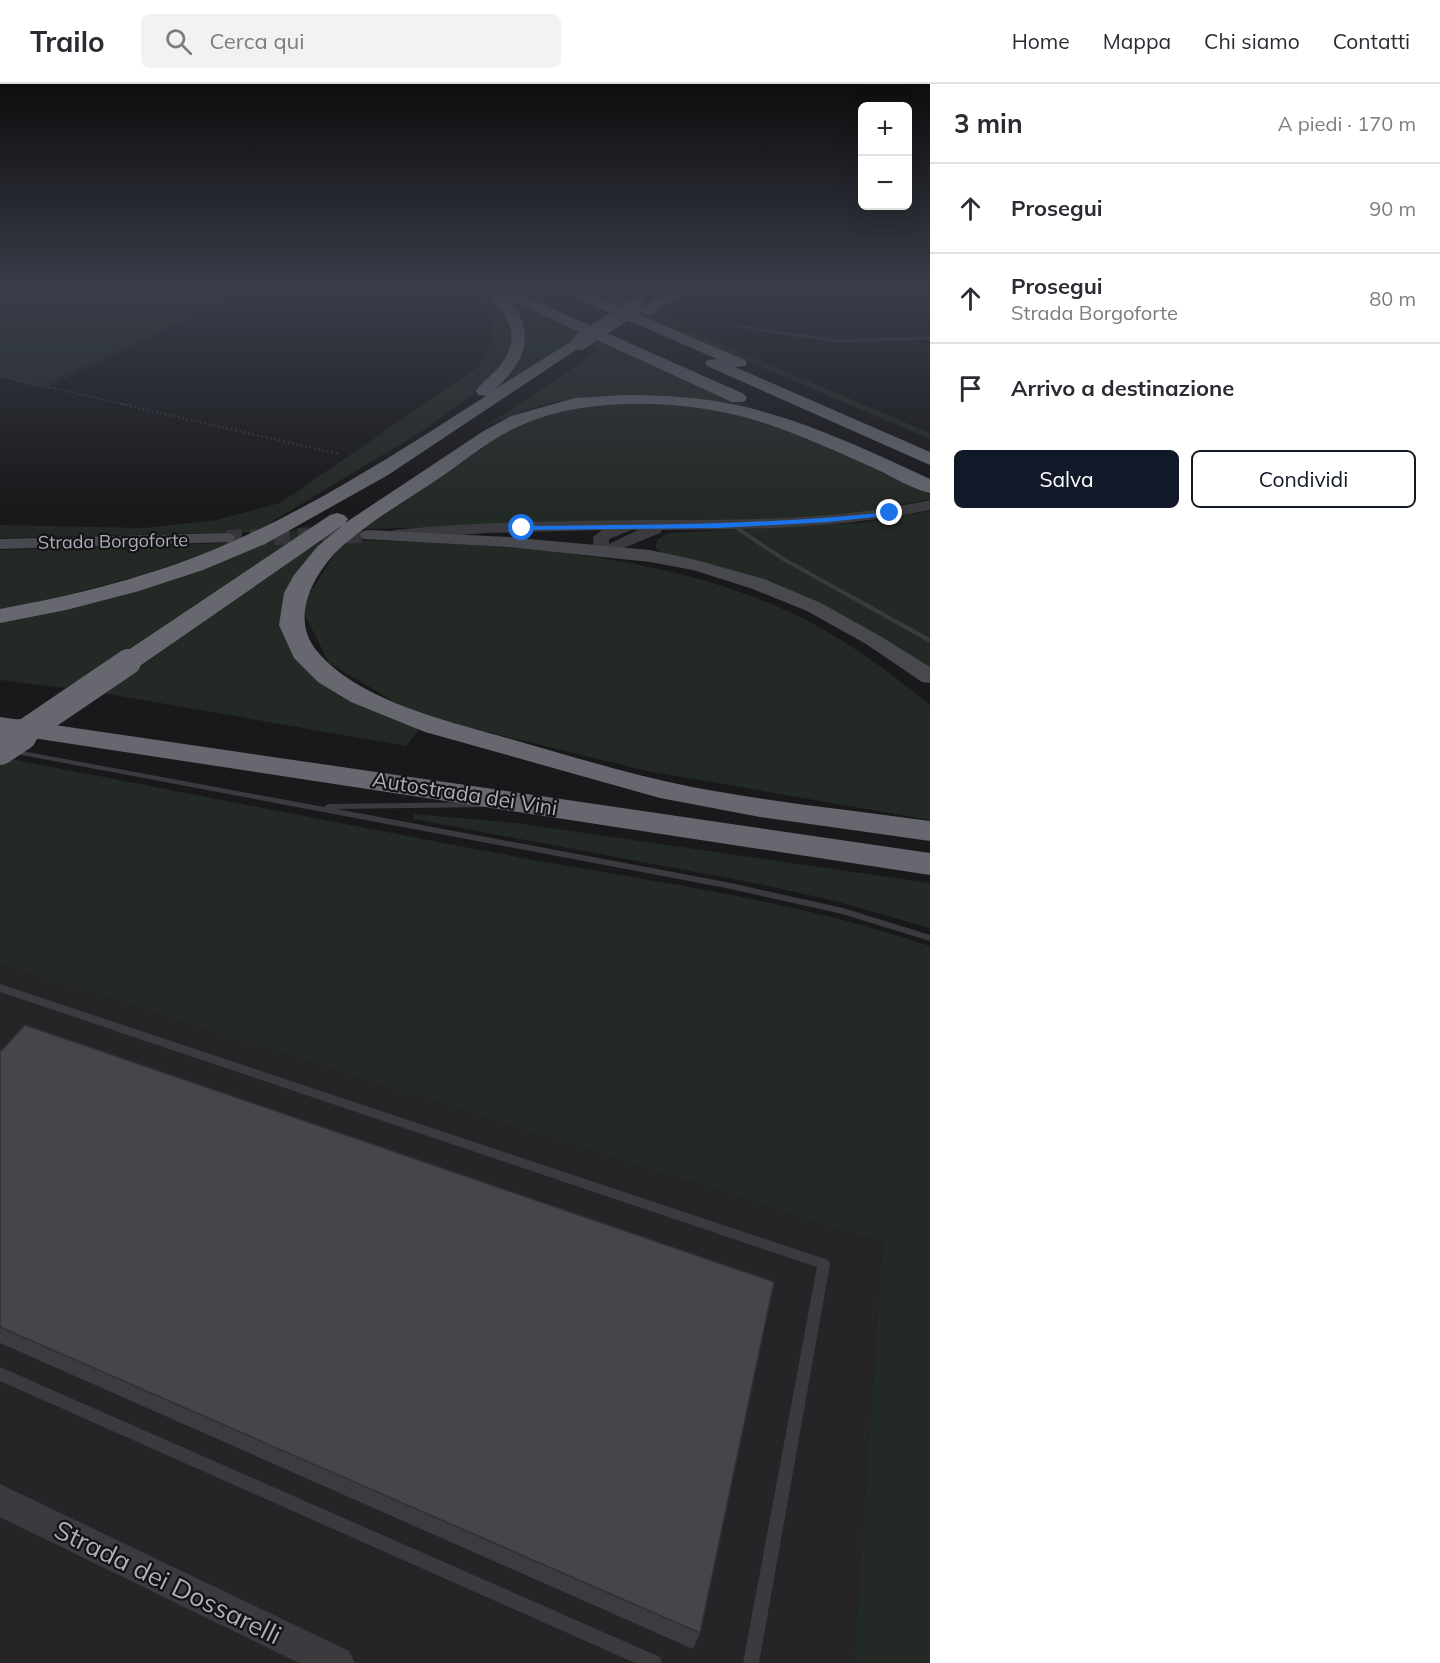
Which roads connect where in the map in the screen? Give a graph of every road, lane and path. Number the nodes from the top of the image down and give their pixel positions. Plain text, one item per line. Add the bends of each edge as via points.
1 (90, 365) edge
2 (508, 365) edge
3 (554, 365) edge
4 (559, 365) edge
5 (663, 365) edge
6 (690, 365) edge
7 (723, 365) edge
8 (735, 365) edge
9 (0, 376) edge
10 (45, 386) junction
11 (597, 401) junction
12 (930, 447) edge
13 (339, 454) dead end
14 (930, 459) edge
15 (883, 465) junction
16 (930, 474) edge
17 (930, 487) edge
18 (326, 503) junction
19 (930, 505) edge
20 (354, 507) junction
21 (639, 525) junction
22 (725, 526) junction
23 (699, 528) junction
24 (369, 535) tunnel mouth
25 (394, 535) junction
26 (226, 538) tunnel mouth
27 (0, 544) edge
28 (602, 552) junction
29 (673, 561) junction
30 (0, 616) edge
31 (930, 641) edge
32 (930, 677) edge
33 (930, 694) edge
34 (0, 708) edge
35 (0, 725) edge
36 (0, 749) edge
37 (539, 805) junction
38 (307, 807) junction
39 (930, 831) edge
40 (930, 843) edge
41 (930, 864) edge
42 (930, 938) edge
43 (0, 988) edge
44 (0, 1374) edge
45 (0, 1500) edge
46 (336, 1663) edge
47 (654, 1663) edge
48 (751, 1663) edge

1 - 10 path
2 - 18 highway via 468,404 358,477
3 - 18 highway
4 - 20 highway
5 - 15 highway
6 - 16 highway
7 - 14 highway
8 - 12 highway
9 - 10 path
10 - 13 path
11 - 15 highway via 666,401 728,408 784,424
11 - 20 highway via 552,407 509,420
11 - 39 highway via 542,412 503,427 334,543 298,587 291,610 294,635 310,659 337,682 384,708 588,771 673,792
15 - 17 highway
18 - 30 highway via 236,548 165,575 118,590
19 - 22 street via 859,518
20 - 36 highway, bridge
21 - 22 street
21 - 25 street
21 - 28 street via 606,534 600,541
22 - 23 street
22 - 31 lane
23 - 28 street via 648,531 633,536 619,548
23 - 29 street via 664,532 649,540 651,552
24 - 25 main road
25 - 28 main road via 488,539
26 - 27 main road, Strada Borgoforte
28 - 29 main road
28 - 33 main road via 765,597 856,643
29 - 32 main road via 782,593 855,629
34 - 40 highway, Autostrada dei Vini
35 - 37 highway, Autostrada dei Vini
36 - 38 lane
37 - 38 lane
37 - 41 highway, Autostrada dei Vini
38 - 42 lane via 786,898
43 - 48 lane via 824,1264
44 - 47 lane
45 - 46 street, Strada dei Dossarelli

